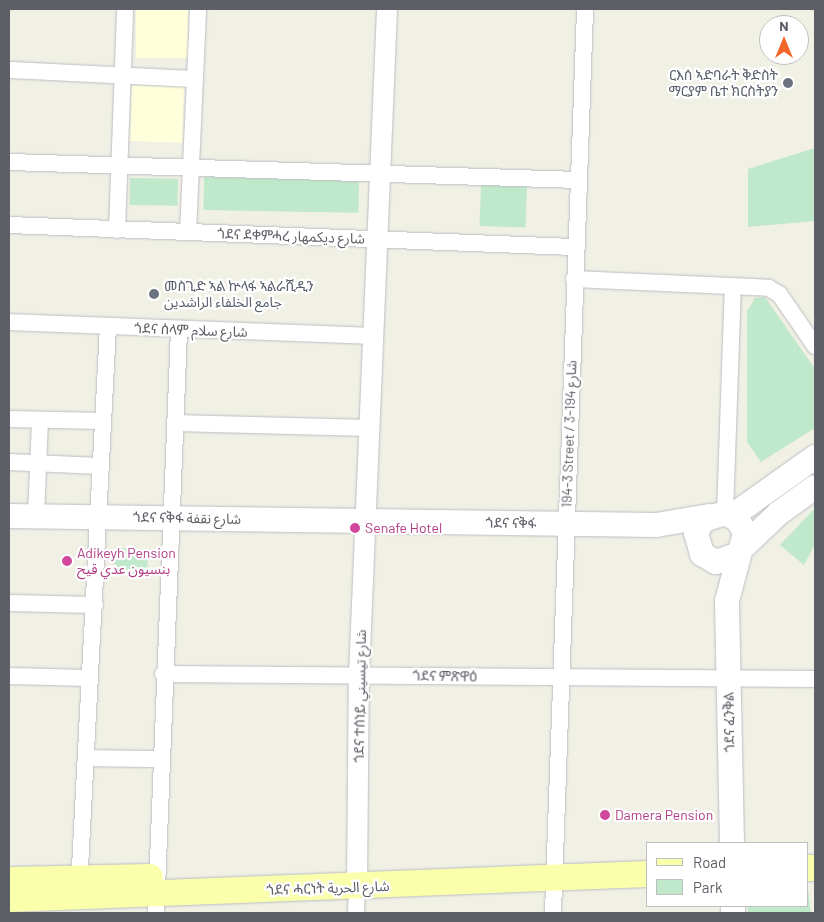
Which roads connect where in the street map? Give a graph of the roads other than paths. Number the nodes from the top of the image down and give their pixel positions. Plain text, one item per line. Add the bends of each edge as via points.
1 (125, 9) edge
2 (198, 9) edge
3 (387, 9) edge
4 (585, 9) edge
5 (9, 70) edge
6 (123, 76) junction
7 (195, 79) junction
8 (9, 162) edge
9 (118, 166) junction
10 (192, 168) junction
11 (380, 176) junction
12 (578, 180) junction
13 (9, 225) edge
14 (117, 230) junction
15 (188, 232) junction
16 (376, 240) junction
17 (574, 247) junction
18 (574, 279) junction
19 (733, 286) junction
20 (9, 322) edge
21 (108, 326) junction
22 (179, 330) junction
23 (373, 336) junction
24 (815, 346) edge
25 (9, 419) edge
26 (40, 420) junction
27 (102, 421) junction
28 (175, 423) junction
29 (369, 428) junction
30 (815, 457) edge
31 (9, 462) edge
32 (39, 463) junction
33 (99, 466) junction
34 (815, 487) edge
35 (722, 515) junction
36 (9, 516) edge
37 (36, 516) junction
38 (96, 517) junction
39 (170, 518) junction
40 (365, 521) junction
41 (566, 524) junction
42 (656, 525) junction
43 (700, 551) junction
44 (741, 551) junction
45 (728, 601) junction
46 (9, 603) edge
47 (95, 605) junction
48 (163, 674) junction
49 (358, 675) junction
50 (9, 676) edge
51 (90, 678) junction
52 (562, 678) junction
53 (728, 678) junction
54 (815, 679) edge
55 (86, 758) junction
56 (160, 759) junction
57 (732, 842) edge
58 (646, 856) edge
59 (552, 868) junction
60 (646, 874) edge
61 (358, 879) junction
62 (9, 880) edge
63 (79, 887) junction
64 (156, 895) edge
65 (9, 899) edge
66 (356, 913) edge
67 (553, 913) edge

1 - 6 street
2 - 7 street
3 - 11 street, ጎደና ተሰነይ شارع تيسيني
4 - 12 street, 194-3 Street / شارع 194-3
5 - 6 street
6 - 7 street
6 - 9 street
7 - 10 street
8 - 9 street
9 - 10 street
9 - 14 street
10 - 11 street
10 - 15 street
11 - 12 street
11 - 16 street, ጎደና ተሰነይ شارع تيسيني
12 - 17 street, 194-3 Street / شارع 194-3
13 - 14 street, ጎደና ደቀምሓረ شارع ديكمهار
14 - 15 street, ጎደና ደቀምሓረ شارع ديكمهار
15 - 16 street, ጎደና ደቀምሓረ شارع ديكمهار
16 - 17 street, ጎደና ደቀምሓረ شارع ديكمهار
16 - 23 street, ጎደና ተሰነይ شارع تيسيني
17 - 18 street, 194-3 Street / شارع 194-3
18 - 19 street
18 - 41 street, 194-3 Street / شارع 194-3
19 - 24 street via 775,290
19 - 35 street
20 - 21 street, ጎደና ሰላም شارع سلام
21 - 22 street, ጎደና ሰላም شارع سلام
21 - 27 street
22 - 23 street, ጎደና ሰላም شارع سلام
22 - 28 street
23 - 29 street, ጎደና ተሰነይ شارع تيسيني
25 - 26 street
26 - 27 street
26 - 32 street
27 - 33 street
28 - 29 street
28 - 39 street
29 - 40 street, ጎደና ተሰነይ شارع تيسيني
30 - 35 main road, ጎደና ናቅፋ
31 - 32 street
32 - 33 street
32 - 37 street
33 - 38 street
34 - 44 main road via 779,513
35 - 42 main road, ጎደና ናቅፋ
35 - 43 main road via 696,533
35 - 44 main road via 742,526
36 - 37 main road, ጎደና ናቅፋ شارع نقفة
37 - 38 main road, ጎደና ናቅፋ شارع نقفة
38 - 39 main road, ጎደና ናቅፋ شارع نقفة
38 - 47 street
39 - 40 main road, ጎደና ናቅፋ شارع نقفة
39 - 48 street
40 - 41 main road, ጎደና ናቅፋ
40 - 49 street, ጎደና ተሰነይ شارع تيسيني
41 - 42 main road, ጎደና ናቅፋ
41 - 52 street, 194-3 Street / شارع 194-3
42 - 43 main road, ጎደና ናቅፋ
43 - 44 main road via 716,562
43 - 45 main road, ጎደና ፈንቅል
44 - 45 main road, ጎደና ፈንቅል
45 - 53 main road, ጎደና ፈንቅል
46 - 47 street
47 - 51 street
48 - 49 street, ጎደና ምጽዋዕ
48 - 56 street
49 - 52 street, ጎደና ምጽዋዕ
49 - 61 street, ጎደና ተሰነይ شارع تيسيني
50 - 51 street
51 - 55 street
52 - 53 street, ጎደና ምጽዋዕ
52 - 59 street, 194-3 Street / شارع 194-3
53 - 54 street, ጎደና ምጽዋዕ
53 - 57 main road, ጎደና ፈንቅል
55 - 56 street
55 - 63 street
56 - 64 street
58 - 59 main road, ጎደና ሓርነት شارع الحرية
59 - 60 main road, ጎደና ሓርነት شارع الحرية
59 - 61 main road, ጎደና ሓርነት شارع الحرية
59 - 67 street, 194-3 Street / شارع 194-3
61 - 64 main road, ጎደና ሓርነት شارع الحرية
61 - 66 street
62 - 63 main road, ጎደና ሓርነት شارع الحرية
63 - 64 main road, ጎደና ሓርነት شارع الحرية
63 - 65 main road, ጎደና ሓርነት شارع الحرية

